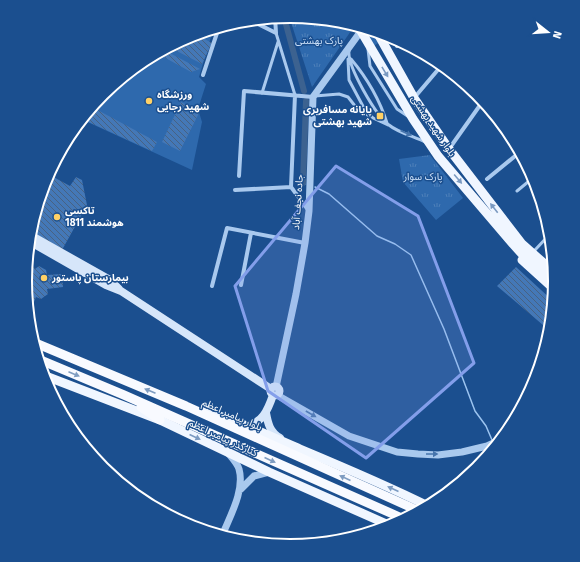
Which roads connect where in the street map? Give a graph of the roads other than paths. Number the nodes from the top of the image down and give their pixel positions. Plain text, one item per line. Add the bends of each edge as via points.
1 (275, 24) edge
2 (260, 25) edge
3 (357, 32) edge
4 (276, 33) junction
5 (217, 34) edge
6 (362, 34) edge
7 (383, 41) edge
8 (278, 42) junction
9 (349, 47) junction
10 (348, 56) junction
11 (438, 70) edge
12 (203, 75) dead end
13 (262, 93) junction
14 (295, 95) junction
15 (313, 97) junction
16 (414, 98) junction
17 (479, 106) edge
18 (373, 118) junction
19 (388, 125) junction
20 (431, 145) junction
21 (449, 149) junction
22 (515, 156) edge
23 (239, 176) dead end
24 (487, 179) dead end
25 (528, 182) edge
26 (291, 187) junction
27 (235, 190) dead end
28 (517, 191) dead end
29 (309, 211) junction
30 (504, 228) junction
31 (251, 233) junction
32 (36, 238) edge
33 (544, 238) edge
34 (304, 243) junction
35 (35, 244) edge
36 (528, 251) junction
37 (547, 262) edge
38 (547, 266) edge
39 (547, 272) edge
40 (548, 284) edge
41 (241, 285) dead end
42 (212, 286) dead end
43 (120, 291) junction
44 (40, 345) edge
45 (45, 362) edge
46 (51, 378) edge
47 (274, 391) junction
48 (124, 395) junction
49 (186, 406) junction
50 (266, 413) junction
51 (160, 420) junction
52 (244, 426) junction
53 (291, 445) junction
54 (489, 445) edge
55 (227, 452) junction
56 (269, 472) junction
57 (241, 489) junction
58 (424, 501) edge
59 (412, 508) edge
60 (396, 516) edge
61 (382, 522) edge
62 (224, 530) edge

1 - 4 street
2 - 4 street
3 - 9 street
4 - 8 lane
5 - 12 street
6 -> 20 main road, بلوار شهید بهشتی
7 - 16 main road, بلوار شهید بهشتی
8 - 13 lane
8 - 14 lane
9 - 10 lane
9 - 15 street
10 - 18 lane via 349,80 365,110
10 - 19 lane via 355,76
10 - 19 lane via 362,72 381,104
11 - 16 street
13 - 14 street
13 - 23 street via 244,91
14 - 15 street
14 - 26 street
15 - 18 lane via 339,94 348,97 355,106
15 - 29 street, جاده نجف آباد
16 - 21 main road, بلوار شهید بهشتی
17 - 21 street
18 - 19 lane
19 -> 20 lane
20 -> 30 main road, بلوار شهید بهشتی via 438,156
30 -> 21 main road, بلوار شهید بهشتی
22 - 24 street
25 - 28 lane
26 - 27 street
26 - 29 street
29 - 34 street, جاده نجف آباد
30 - 36 main road, بلوار شهید بهشتی
30 - 36 main road, بلوار شهید بهشتی
30 - 40 main road, بلوار شهید بهشتی via 522,261
31 - 34 street
31 - 41 street
31 - 42 street via 227,228
32 - 43 main road via 110,280
33 - 36 lane
34 - 47 street, جاده نجف آباد via 296,294
35 - 43 main road
36 - 37 main road, بلوار شهید بهشتی
36 - 38 main road
36 - 39 main road
43 - 47 main road
49 -> 44 highway, بلوار پیامبر اعظم
45 -> 48 highway
46 - 51 main road, کنارگذر پیامبر اعظم
47 - 50 main road, جاده نجف آباد
47 -> 54 street via 349,436 397,452 438,455
48 - 51 highway
48 -> 60 highway
49 - 52 main road, کنارگذر پیامبر اعظم
59 -> 49 highway, بلوار پیامبر اعظم
50 - 52 main road via 253,424
50 - 53 main road via 273,433
51 -> 55 main road, کنارگذر پیامبر اعظم
52 - 53 main road, کنارگذر پیامبر اعظم
58 -> 53 main road, کنارگذر پیامبر اعظم
55 - 56 main road, کنارگذر پیامبر اعظم
55 - 57 street via 236,462
56 - 57 street via 254,476
56 - 61 main road, کنارگذر پیامبر اعظم
57 - 62 street

